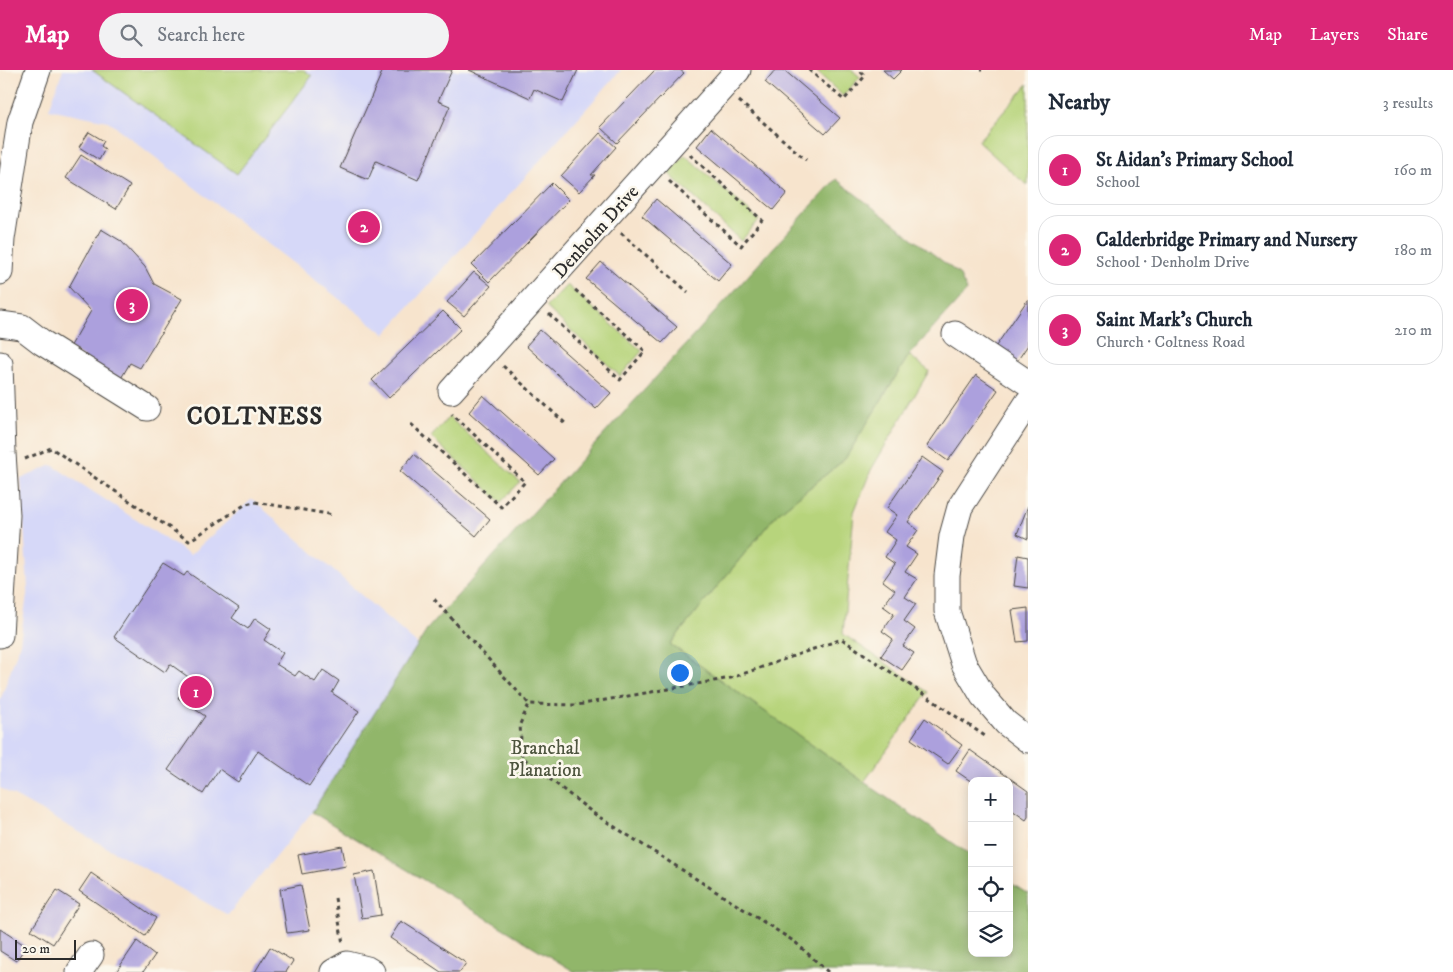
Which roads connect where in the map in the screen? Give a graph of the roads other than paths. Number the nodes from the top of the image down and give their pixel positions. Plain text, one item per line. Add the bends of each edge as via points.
1 (38, 70) edge
2 (730, 79) edge
3 (0, 272) edge
4 (0, 324) edge
5 (955, 334) dead end
6 (0, 364) edge
7 (1028, 383) edge
8 (451, 402) road end
9 (1028, 402) edge
10 (147, 408) dead end
11 (0, 635) edge
12 (1028, 740) edge
13 (340, 968) edge
14 (372, 972) edge

1 - 3 street via 20,122
2 - 8 street, Denholm Drive via 487,351
4 - 10 street via 22,327
5 - 7 street
6 - 11 street via 7,516
9 - 12 street via 960,507 947,576 947,611 964,664 1006,723
13 - 14 street

